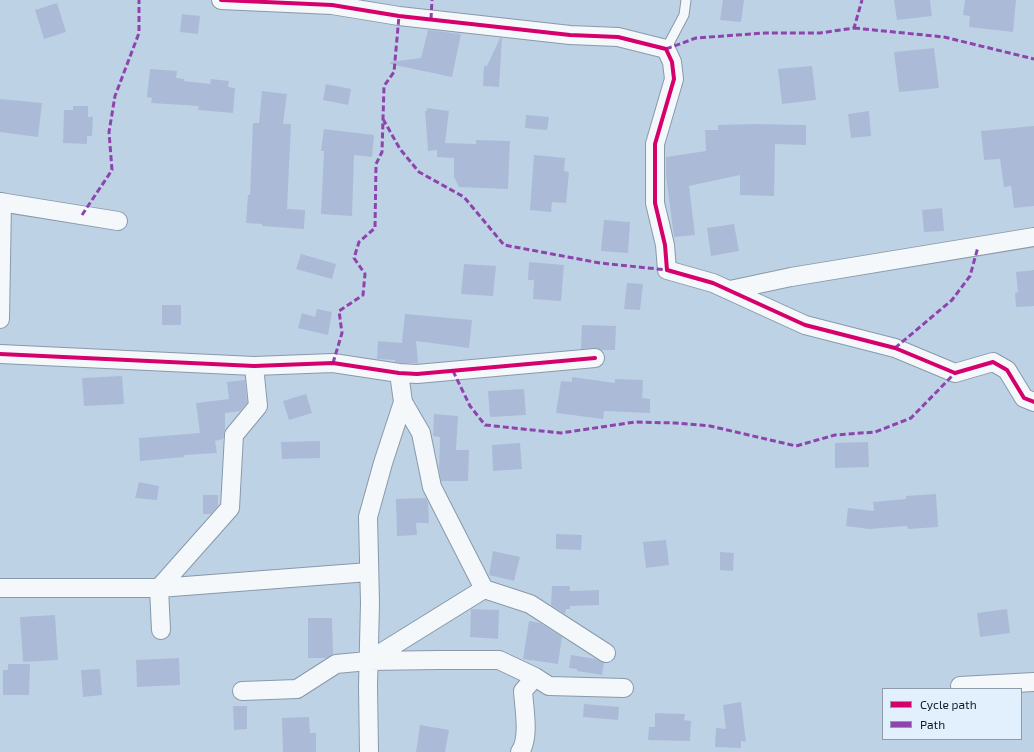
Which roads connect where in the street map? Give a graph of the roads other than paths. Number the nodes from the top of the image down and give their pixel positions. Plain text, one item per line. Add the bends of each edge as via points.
1 (221, 0) edge
2 (686, 0) edge
3 (666, 50) junction
4 (1, 202) edge
5 (118, 221) dead end
6 (1034, 237) edge
7 (730, 290) junction
8 (0, 319) edge
9 (0, 354) edge
10 (595, 358) dead end
11 (254, 366) junction
12 (399, 373) junction
13 (403, 402) junction
14 (1034, 402) edge
15 (369, 572) junction
16 (0, 588) edge
17 (159, 588) junction
18 (484, 589) junction
19 (161, 630) dead end
20 (606, 653) dead end
21 (368, 661) junction
22 (535, 677) junction
23 (1034, 682) edge
24 (960, 686) dead end
25 (624, 688) dead end
26 (242, 691) dead end
27 (369, 752) edge
28 (520, 752) edge

1 - 3 street via 332,5 399,16 570,35 618,36
2 - 3 lane via 684,15
3 - 7 street via 672,62 674,79 655,144 655,203 665,244 667,270
4 - 5 street
4 - 8 street
6 - 7 street via 791,277
7 - 14 street via 805,325 895,348 955,373 993,362 1007,370 1024,398
9 - 11 street
10 - 12 street via 417,374
11 - 12 street via 333,363
11 - 17 street via 258,406 234,435 230,508
12 - 13 street
13 - 15 street via 368,517
13 - 18 street via 421,433 432,487
15 - 17 street
15 - 21 street
16 - 17 street
17 - 19 street
18 - 20 street via 530,604
18 - 21 street
21 - 22 street via 499,660
21 - 26 street via 336,664 297,689
21 - 27 street
22 - 25 street via 549,686
22 - 28 street via 523,691 526,735 524,747
23 - 24 street

